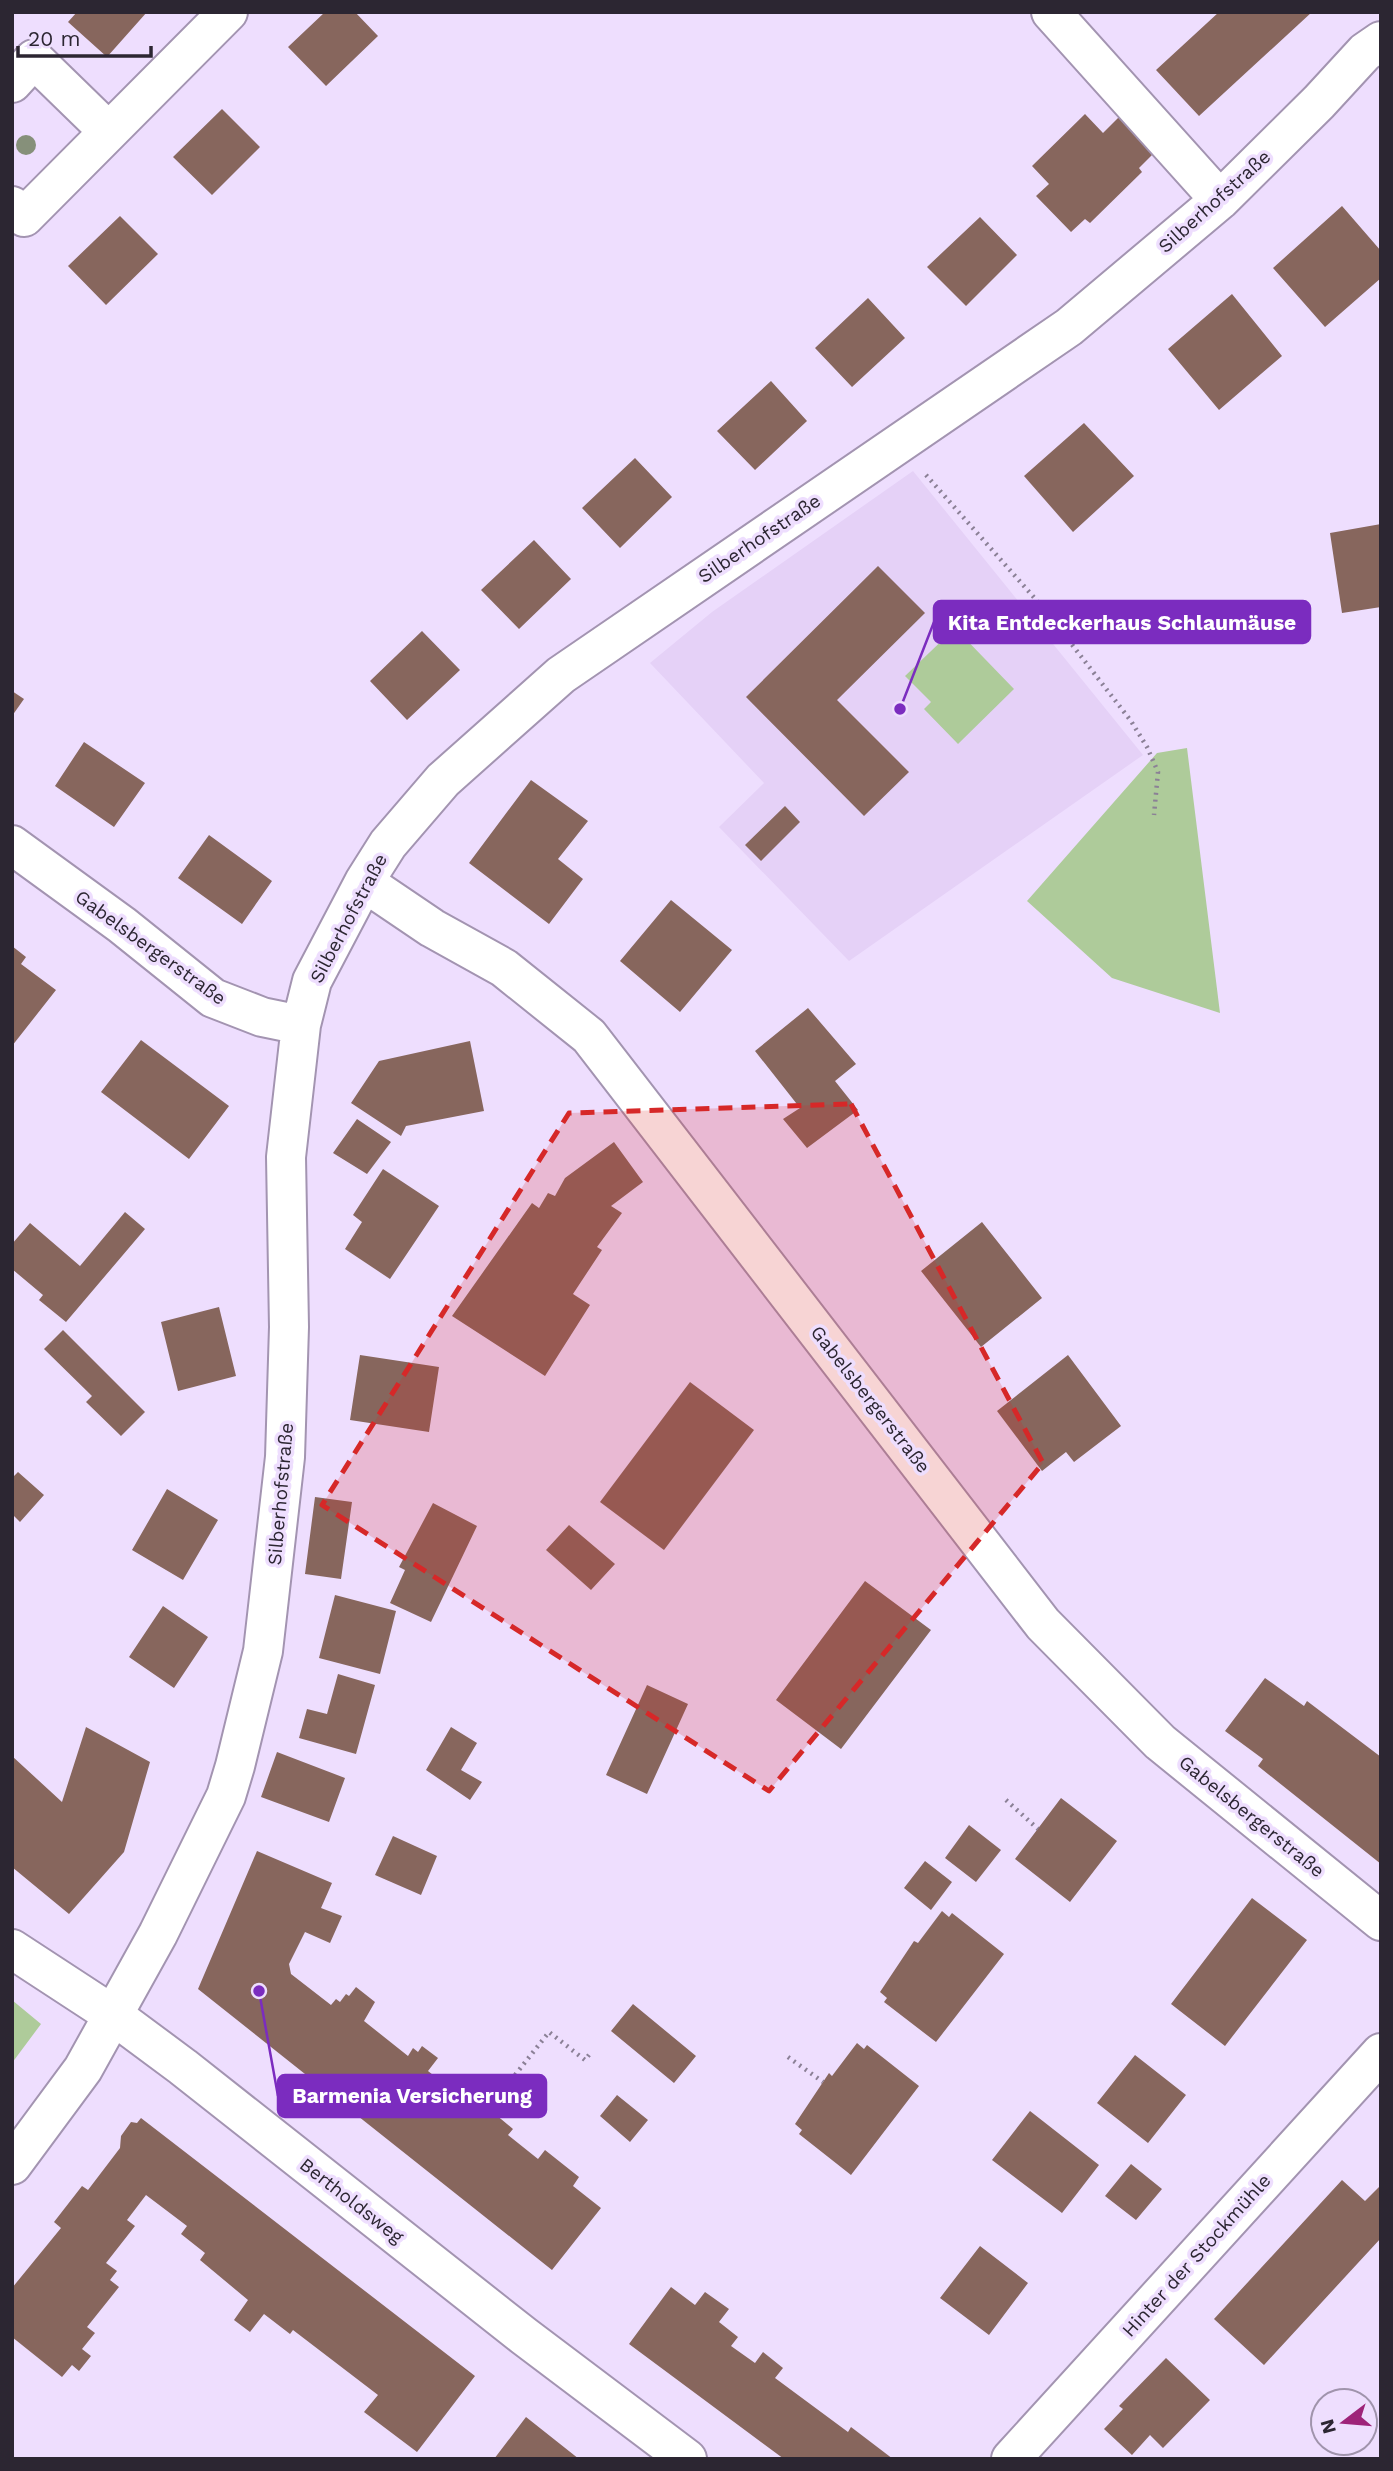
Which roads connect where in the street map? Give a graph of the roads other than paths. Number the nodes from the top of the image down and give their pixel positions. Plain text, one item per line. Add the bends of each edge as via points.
1 (228, 12) edge
2 (1051, 12) edge
3 (1381, 41) edge
4 (12, 83) edge
5 (108, 131) junction
6 (1220, 200) junction
7 (12, 206) edge
8 (12, 845) edge
9 (364, 882) junction
10 (302, 1026) junction
11 (1381, 1922) edge
12 (12, 1949) edge
13 (113, 2015) junction
14 (1381, 2053) edge
15 (12, 2165) edge
16 (687, 2459) edge
17 (1011, 2459) edge

1 - 5 street
2 - 6 street
3 - 6 street, Silberhofstraße
4 - 5 street via 34,59
5 - 7 street via 23,217
6 - 9 street, Silberhofstraße via 1069,327 561,676 443,780 388,845
8 - 10 street, Gabelsbergerstraße via 213,998 251,1014
9 - 10 street, Silberhofstraße via 312,981
9 - 11 street, Gabelsbergerstraße via 432,928 505,968 589,1036 1044,1625 1160,1742
10 - 13 street, Silberhofstraße via 286,1157 288,1403 263,1651 226,1796
12 - 13 street, Bertholdsweg
13 - 15 street, Silberhofstraße via 83,2069
13 - 16 street, Bertholdsweg
14 - 17 street, Hinter der Stockmühle

